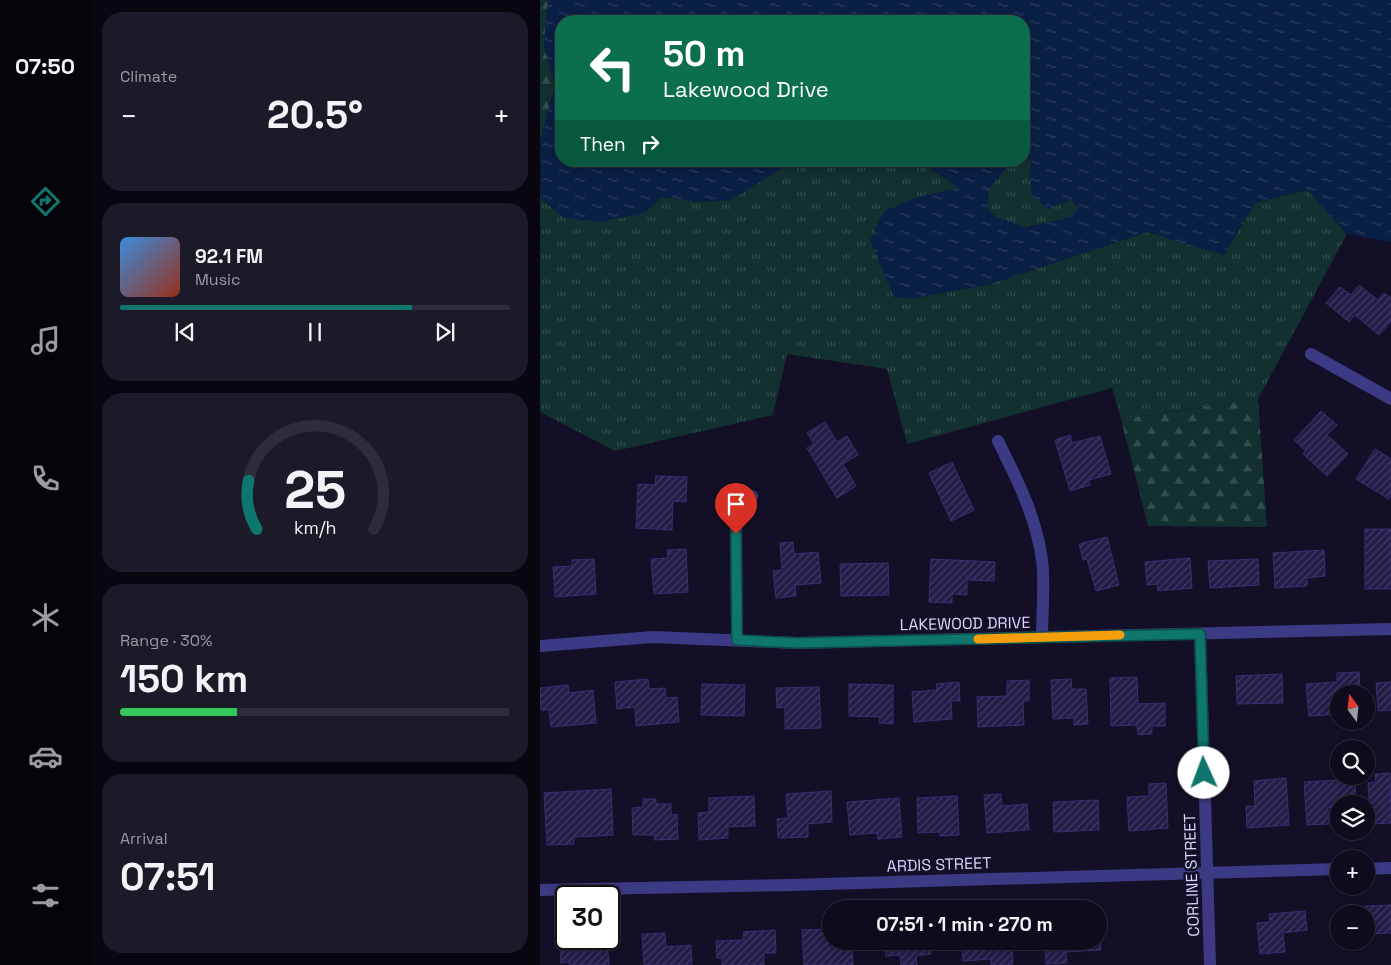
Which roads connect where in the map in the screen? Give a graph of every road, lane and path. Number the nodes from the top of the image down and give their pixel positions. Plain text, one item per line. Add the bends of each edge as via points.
1 (1311, 354) dead end
2 (1391, 399) edge
3 (998, 440) dead end
4 (752, 496) dead end
5 (1391, 630) edge
6 (1200, 634) junction
7 (1042, 637) junction
8 (737, 640) junction
9 (540, 646) edge
10 (1391, 868) edge
11 (1330, 869) edge
12 (1375, 869) edge
13 (1207, 873) junction
14 (540, 890) edge
15 (1210, 965) edge

1 - 2 street
3 - 7 street via 1035,524 1042,561
4 - 8 street via 736,516
5 - 6 street, LAKEWOOD DRIVE
6 - 7 street, LAKEWOOD DRIVE
6 - 13 street, CORLINE STREET
7 - 8 street, LAKEWOOD DRIVE via 797,643
8 - 9 street, LAKEWOOD DRIVE via 653,637
10 - 12 street
11 - 13 street, ARDIS STREET
13 - 14 street, ARDIS STREET
13 - 15 street, CORLINE STREET

